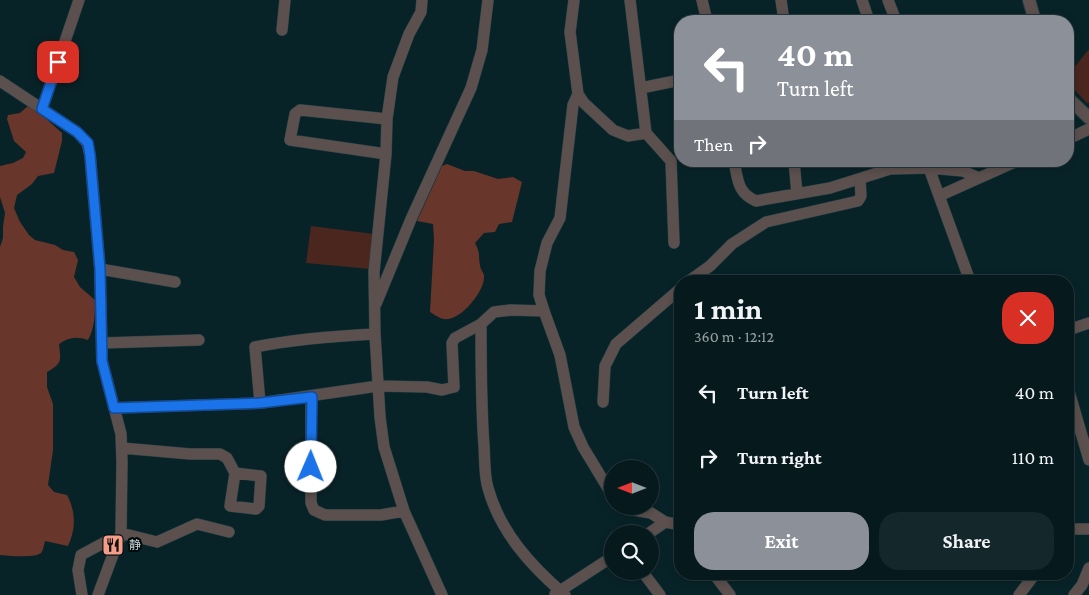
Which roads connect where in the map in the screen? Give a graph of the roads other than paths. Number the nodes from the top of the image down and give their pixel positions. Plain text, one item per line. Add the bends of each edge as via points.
1 (78, 0) edge
2 (285, 0) edge
3 (422, 0) edge
4 (488, 0) edge
5 (574, 0) edge
6 (630, 0) edge
7 (702, 0) edge
8 (782, 0) edge
9 (862, 0) edge
10 (888, 0) edge
11 (1029, 0) edge
12 (706, 15) edge
13 (783, 15) edge
14 (867, 15) edge
15 (894, 15) edge
16 (1033, 15) edge
17 (282, 30) dead end
18 (0, 80) edge
19 (674, 81) edge
20 (641, 88) junction
21 (578, 94) junction
22 (1074, 104) edge
23 (42, 109) junction
24 (1089, 118) edge
25 (387, 119) junction
26 (1089, 129) edge
27 (646, 133) junction
28 (1074, 136) edge
29 (386, 154) junction
30 (735, 167) edge
31 (795, 167) edge
32 (906, 167) edge
33 (930, 167) edge
34 (942, 167) edge
35 (1004, 167) edge
36 (979, 178) junction
37 (860, 179) junction
38 (797, 194) junction
39 (939, 196) junction
40 (674, 243) dead end
41 (100, 269) junction
42 (697, 275) edge
43 (968, 275) edge
44 (174, 282) dead end
45 (674, 294) edge
46 (375, 307) junction
47 (544, 311) junction
48 (1089, 323) edge
49 (480, 324) junction
50 (1074, 328) edge
51 (375, 334) junction
52 (199, 340) dead end
53 (102, 343) junction
54 (378, 386) junction
55 (312, 397) junction
56 (603, 402) dead end
57 (260, 403) junction
58 (114, 408) junction
59 (1074, 409) edge
60 (122, 448) junction
61 (1089, 460) edge
62 (235, 473) dead end
63 (604, 481) edge
64 (404, 512) junction
65 (654, 515) edge
66 (665, 522) junction
67 (674, 524) edge
68 (659, 526) edge
69 (1074, 529) edge
70 (1089, 529) edge
71 (229, 532) dead end
72 (120, 537) junction
73 (604, 563) edge
74 (1089, 568) edge
75 (649, 580) edge
76 (719, 580) edge
77 (1031, 580) edge
78 (560, 594) edge
79 (82, 595) edge
80 (98, 595) edge
81 (442, 595) edge
82 (660, 595) edge
83 (730, 595) edge
84 (1020, 595) edge
85 (1074, 595) edge

1 - 23 street
2 - 17 street
3 - 25 street via 421,12 393,77
4 - 46 street via 482,50 471,88
5 - 21 street via 570,32
6 - 20 street
7 - 12 street
8 - 13 street
9 - 14 street
10 - 15 street
11 - 16 street
18 - 23 street
19 - 20 street
20 - 27 street
21 - 27 street via 613,130 628,136
21 - 47 street via 573,105 560,218 547,243 540,271 539,295
22 - 24 street
23 - 41 street via 88,143
25 - 29 street
25 - 29 street via 300,110 295,114 290,140
26 - 28 street
27 - 40 street via 671,161
29 - 46 street via 374,272
30 - 38 street via 739,185 746,197 756,201
31 - 38 street
32 - 37 street
33 - 39 street
34 - 36 street
35 - 36 street
36 - 39 street
37 - 38 street
37 - 42 street via 861,196 858,201 766,222 732,244
39 - 43 street
41 - 44 street
41 - 53 street
45 - 56 street via 616,344 605,366
46 - 51 street
47 - 49 street via 494,312
47 - 63 street via 560,355 574,427
48 - 50 street
49 - 54 street via 452,342 454,387 442,390
49 - 78 street via 481,413 488,487 510,537
51 - 54 street
51 - 57 street via 326,336 255,347
52 - 53 street
53 - 58 street via 102,361
54 - 55 street
54 - 64 street via 384,447
55 - 57 street
55 - 64 street via 311,503 314,510 325,515
57 - 58 street
58 - 60 street
59 - 61 street
60 - 62 street via 220,454 227,458
60 - 72 street
64 - 81 street
65 - 66 street
66 - 67 street
66 - 68 street
69 - 70 street
71 - 72 street via 197,524 157,542
72 - 79 street via 81,554 78,570
72 - 80 street
73 - 78 street
74 - 85 street
75 - 82 street
76 - 83 street
77 - 84 street

